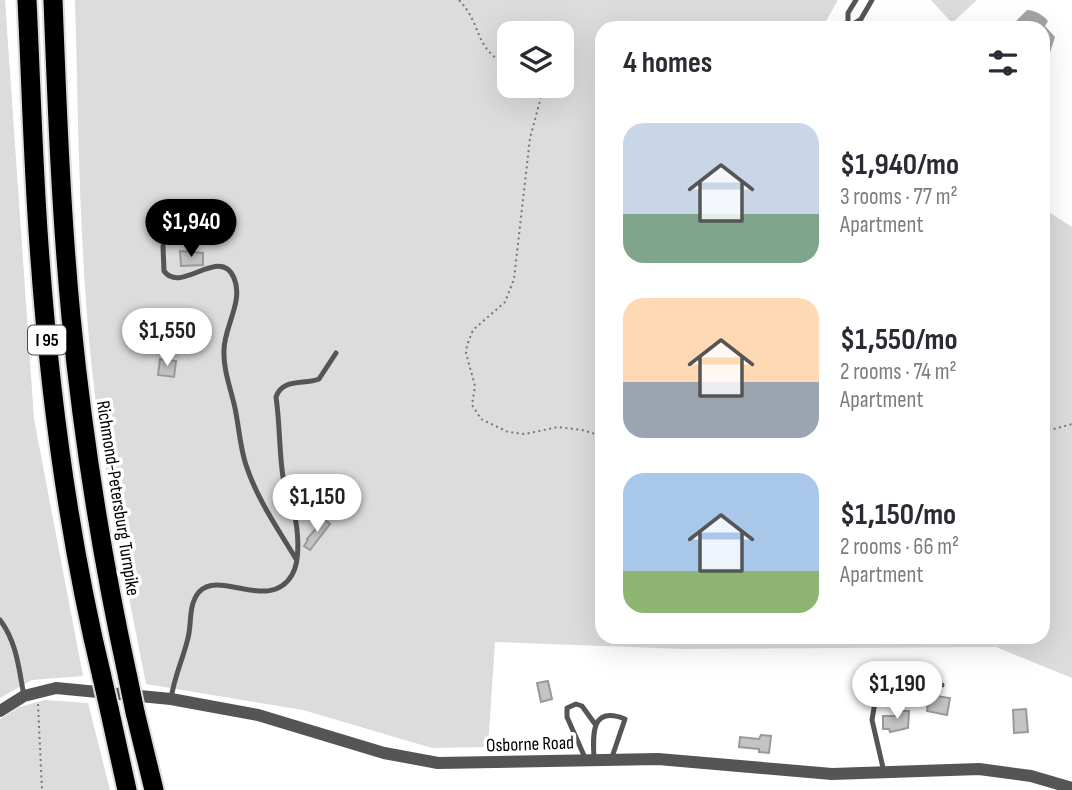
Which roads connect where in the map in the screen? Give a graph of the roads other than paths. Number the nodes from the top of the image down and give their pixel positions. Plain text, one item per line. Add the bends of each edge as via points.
1 (27, 0) edge
2 (53, 0) edge
3 (856, 0) edge
4 (872, 0) edge
5 (848, 21) edge
6 (858, 21) edge
7 (163, 246) dead end
8 (336, 353) dead end
9 (297, 561) junction
10 (0, 620) edge
11 (942, 685) dead end
12 (31, 694) junction
13 (171, 699) junction
14 (0, 710) edge
15 (595, 724) junction
16 (590, 760) junction
17 (611, 760) junction
18 (884, 772) junction
19 (1072, 788) edge
20 (127, 790) edge
21 (154, 790) edge

1 - 20 highway, I 95, bridge via 45,324 78,563
2 - 21 highway, Richmond-Petersburg Turnpike / I 95, bridge via 74,343 105,565
3 - 5 lane
4 - 6 lane
7 - 9 lane via 164,271 170,277 219,266 233,276 236,293 224,361 242,451 260,496
8 - 9 lane via 319,379 288,384 276,397 283,475 296,524
9 - 13 lane via 290,579 275,589 258,592 218,585 199,592
10 - 12 lane
11 - 18 lane via 917,682 891,689 875,702 872,720
12 - 13 street, Osborne Road via 56,688
12 - 14 street, Osborne Road
13 - 16 street, Osborne Road via 258,715 384,753 438,763
15 - 16 lane
15 - 16 lane via 582,706 567,708 567,717
15 - 17 lane via 606,716 625,719
16 - 17 street, Osborne Road
17 - 18 street, Osborne Road via 658,759 832,774
18 - 19 street, Osborne Road via 979,769 1031,776

